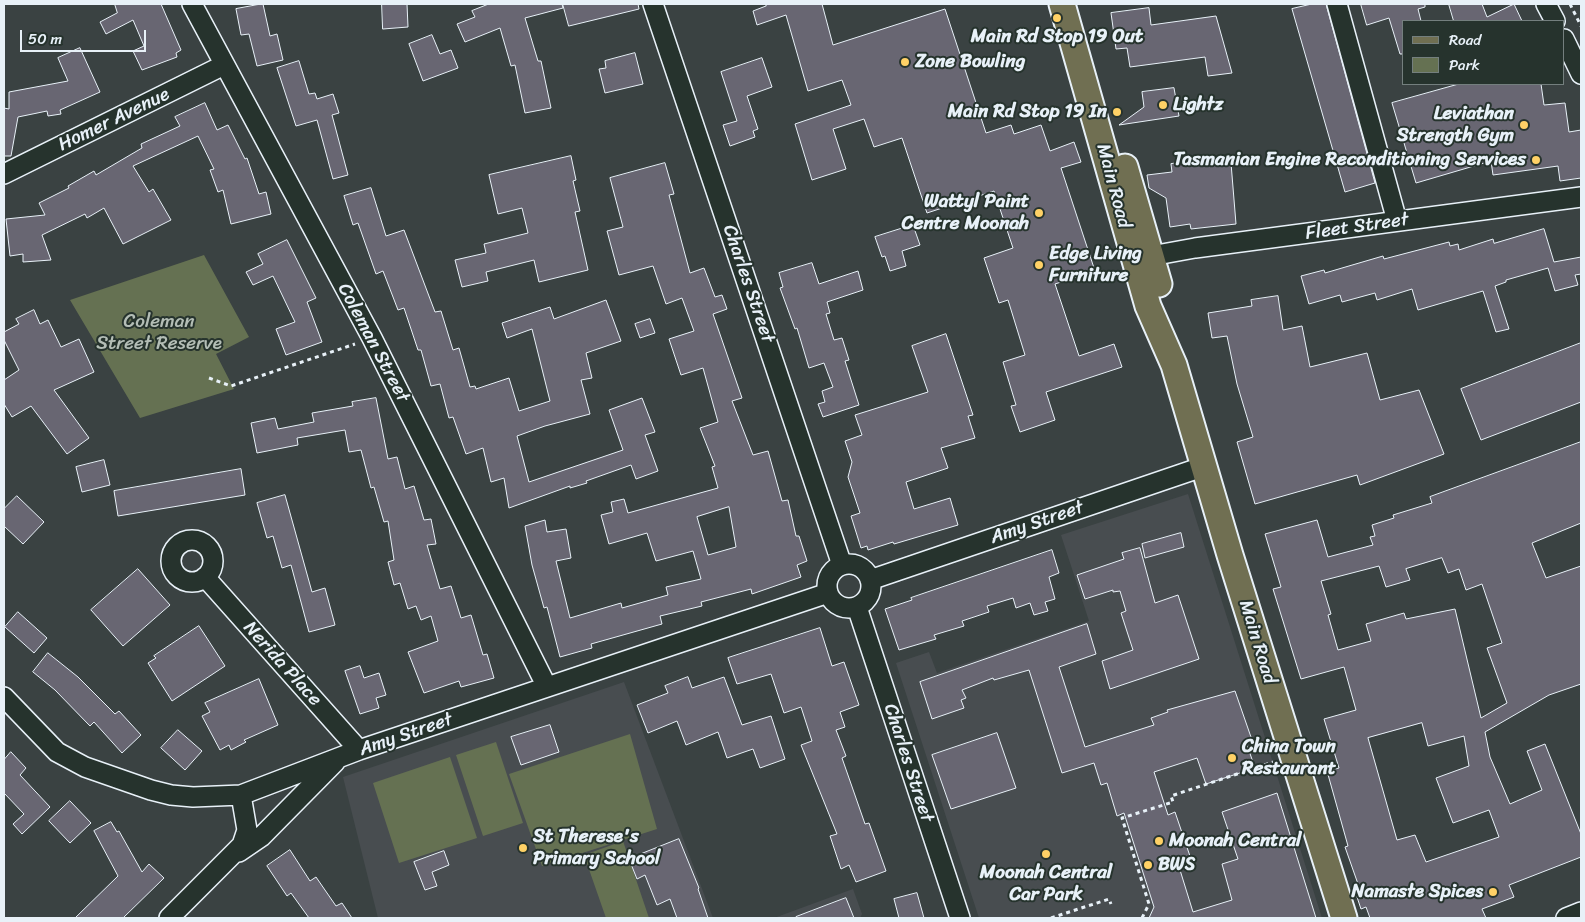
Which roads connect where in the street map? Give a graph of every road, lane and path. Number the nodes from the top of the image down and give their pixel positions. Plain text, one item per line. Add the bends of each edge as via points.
1 (192, 4) edge
2 (653, 4) edge
3 (1062, 4) edge
4 (1080, 4) edge
5 (1337, 4) edge
6 (1546, 4) edge
7 (1570, 4) edge
8 (1554, 20) edge
9 (1581, 26) edge
10 (1565, 41) edge
11 (224, 65) junction
12 (1581, 74) edge
13 (4, 174) edge
14 (1581, 197) edge
15 (1397, 222) junction
16 (1142, 258) junction
17 (372, 338) junction
18 (208, 378) dead end
19 (1205, 466) junction
20 (842, 565) junction
21 (206, 577) dead end
22 (870, 580) junction
23 (828, 593) junction
24 (857, 607) junction
25 (547, 687) junction
26 (4, 697) edge
27 (359, 750) junction
28 (340, 758) junction
29 (1273, 762) dead end
30 (241, 795) junction
31 (234, 855) junction
32 (1111, 904) dead end
33 (1581, 912) edge
34 (169, 918) edge
35 (960, 918) edge
36 (1051, 918) edge
37 (1142, 918) edge
38 (1344, 918) edge
39 (1566, 918) edge

1 - 11 street, Coleman Street
2 - 20 street, Charles Street
3 - 16 main road, Main Road
4 - 16 main road, Main Road
5 - 15 street
6 - 8 street
7 - 9 path
10 - 12 street
11 - 13 street, Homer Avenue
11 - 17 street, Coleman Street
14 - 15 street, Fleet Street
15 - 16 street, Fleet Street
16 - 19 main road, Main Road via 1148,306 1174,365
17 - 18 path via 231,386
17 - 25 street, Coleman Street
19 - 22 street, Amy Street
19 - 38 main road, Main Road
20 - 22 street via 862,568
20 - 23 street via 827,579
21 - 27 street, Nerida Place
22 - 24 street via 870,593
23 - 24 street via 836,604
23 - 25 street, Amy Street
24 - 35 street, Charles Street
25 - 27 street, Amy Street
26 - 30 street, Amy Street via 57,752 85,767 171,795
27 - 28 street, Amy Street
28 - 30 street, Amy Street
28 - 31 street via 261,836
29 - 37 path via 1171,796 1173,802 1122,818 1149,904
30 - 31 street via 247,830
31 - 34 street
32 - 36 path via 1109,900
33 - 39 street

